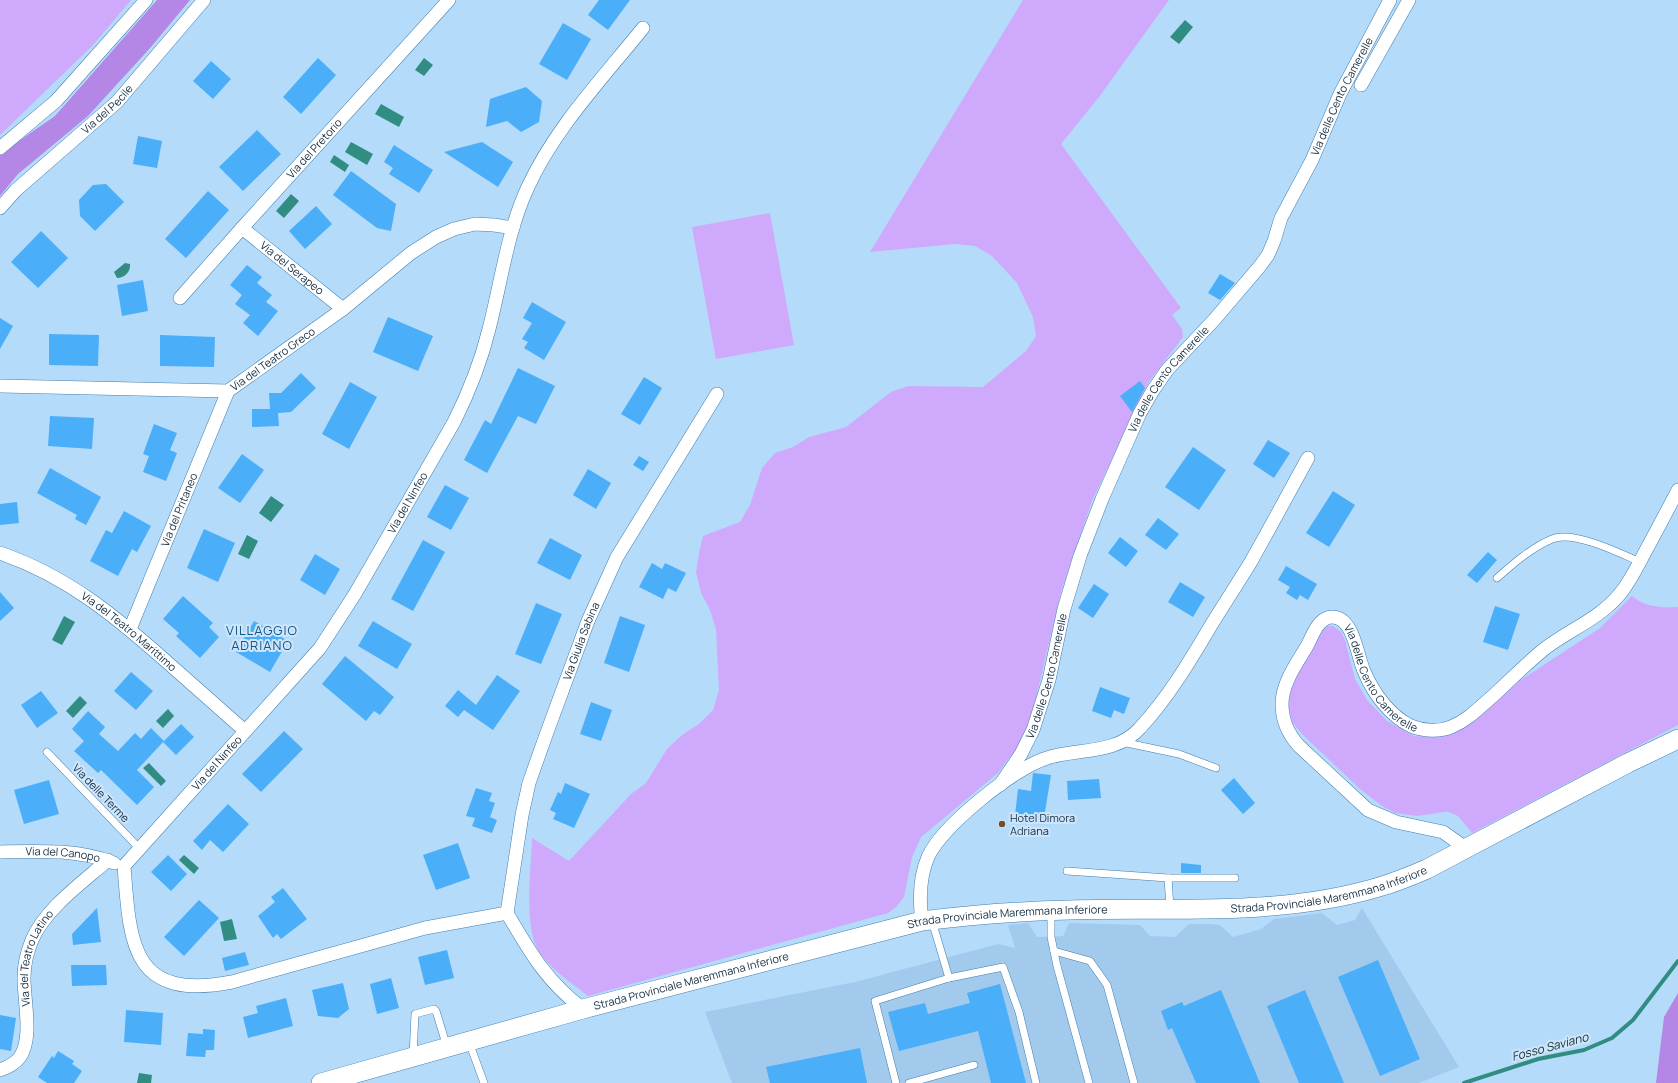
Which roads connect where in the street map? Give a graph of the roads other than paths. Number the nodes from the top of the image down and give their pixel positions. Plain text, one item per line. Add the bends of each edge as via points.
1 (146, 0) edge
2 (204, 0) edge
3 (449, 0) edge
4 (1390, 0) edge
5 (1409, 0) edge
6 (643, 28) dead end
7 (1361, 85) dead end
8 (0, 148) edge
9 (0, 208) edge
10 (242, 228) junction
11 (513, 228) junction
12 (180, 298) dead end
13 (343, 309) junction
14 (0, 386) edge
15 (228, 391) junction
16 (717, 394) dead end
17 (1308, 458) dead end
18 (1678, 490) edge
19 (0, 553) edge
20 (1640, 562) junction
21 (1497, 578) dead end
22 (130, 629) junction
23 (245, 731) junction
24 (1678, 739) edge
25 (1122, 742) junction
26 (47, 752) dead end
27 (1216, 768) dead end
28 (1000, 785) junction
29 (139, 848) junction
30 (1467, 849) junction
31 (0, 852) edge
32 (108, 860) junction
33 (124, 866) junction
34 (1067, 871) dead end
35 (1168, 878) junction
36 (1235, 878) dead end
37 (1170, 910) junction
38 (1051, 911) junction
39 (507, 913) junction
40 (927, 920) junction
41 (1054, 950) junction
42 (949, 978) junction
43 (583, 1008) junction
44 (469, 1041) junction
45 (447, 1047) junction
46 (412, 1057) junction
47 (974, 1065) dead end
48 (0, 1070) edge
49 (321, 1083) edge
50 (484, 1083) edge
51 (896, 1083) edge
52 (909, 1083) edge
53 (1036, 1083) edge
54 (1089, 1083) edge
55 (1134, 1083) edge

1 - 8 street via 56,101
2 - 9 street, Via del Pecile via 117,102 16,190
3 - 10 street, Via del Pretorio
4 - 28 street, Via delle Cento Camerelle via 1340,94 1312,160 1281,218 1268,255 1214,320 1167,370 1140,413 1102,498 1080,556 1066,602 1049,680 1033,730 1021,754
5 - 7 street, Via delle Cento Camerelle
6 - 11 street, Via del Ninfeo via 577,109 552,145 526,190
10 - 12 street, Via del Pretorio
10 - 13 street, Via del Serapeo
11 - 13 street, Via del Teatro Greco via 475,224 448,232 408,255
11 - 23 street, Via del Ninfeo via 483,354 469,392 454,422 332,630 306,665
13 - 15 street, Via del Teatro Greco
14 - 15 street, Via del Teatro Greco
15 - 22 street, Via del Pritaneo
16 - 39 street, Via Giulia Sabina via 617,557 588,621 529,783
17 - 25 street, Via delle Cento Camerelle via 1248,566 1179,678 1142,726
18 - 20 street, Via delle Cento Camerelle
19 - 22 street, Via del Teatro Marittimo via 61,580
20 - 21 lane via 1577,538 1554,538 1524,554
20 - 30 street, Via delle Cento Camerelle via 1625,588 1610,605 1544,650 1474,713 1443,729 1417,728 1399,719 1388,708 1367,678 1352,635 1342,620 1330,617 1317,626 1283,692 1283,716 1290,734 1368,810 1396,822 1443,832
22 - 23 street, Via del Teatro Marittimo
23 - 29 street, Via del Ninfeo
24 - 30 main road, Strada Provinciale Maremmana Inferiore
25 - 27 lane, Via delle Cento Camerelle via 1179,754
25 - 28 street, Via delle Cento Camerelle via 1046,758 1013,775
26 - 29 lane, Via delle Terme
28 - 40 street, Via delle Cento Camerelle via 958,819 942,835 928,856 920,890
29 - 33 street, Via del Ninfeo
30 - 37 main road, Strada Provinciale Maremmana Inferiore via 1393,883 1350,895 1281,905
31 - 32 street, Via del Canopo via 68,852
32 - 33 street, Via del Canopo
32 - 48 street, Via del Teatro Latino via 53,910 34,935 24,965 26,1043 16,1062
33 - 39 street via 130,924 140,956 147,967 160,978 172,984 186,986 232,982 425,928
34 - 35 lane
35 - 36 lane
35 - 37 lane
37 - 38 main road, Strada Provinciale Maremmana Inferiore
38 - 40 main road, Strada Provinciale Maremmana Inferiore
38 - 41 lane
39 - 43 street via 544,972 560,990
40 - 42 lane
40 - 43 main road, Strada Provinciale Maremmana Inferiore
41 - 54 lane
41 - 55 lane via 1090,961 1106,985
42 - 51 lane via 875,1001
42 - 53 lane via 1003,967 1019,1012
43 - 44 main road, Strada Provinciale Maremmana Inferiore
44 - 45 main road, Strada Provinciale Maremmana Inferiore
44 - 50 lane
45 - 46 main road, Strada Provinciale Maremmana Inferiore
45 - 46 lane via 436,1011 434,1009 415,1014
46 - 49 main road, Strada Provinciale Maremmana Inferiore
47 - 52 lane

